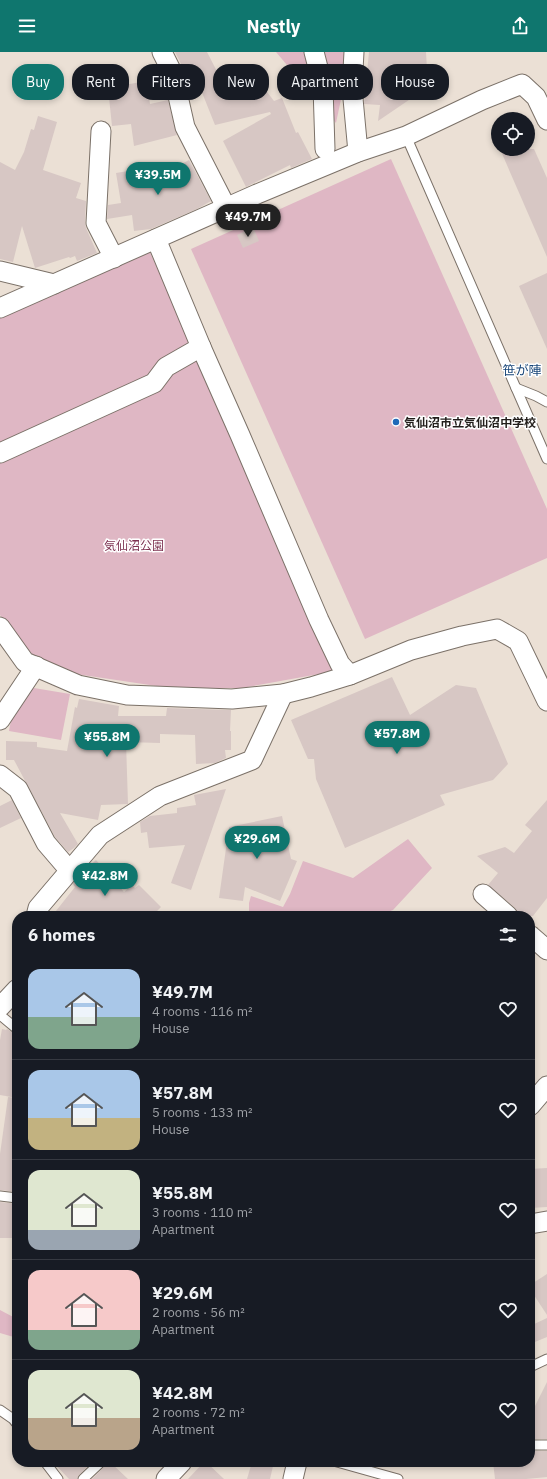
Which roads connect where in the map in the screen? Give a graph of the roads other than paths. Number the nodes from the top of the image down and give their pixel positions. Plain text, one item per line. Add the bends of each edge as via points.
1 (162, 52) edge
2 (314, 52) edge
3 (354, 52) edge
4 (547, 120) edge
5 (101, 131) dead end
6 (406, 136) junction
7 (325, 148) dead end
8 (358, 152) junction
9 (226, 207) junction
10 (156, 239) junction
11 (114, 258) junction
12 (0, 271) edge
13 (54, 284) junction
14 (0, 308) edge
15 (200, 347) junction
16 (516, 388) junction
17 (547, 402) edge
18 (0, 453) edge
19 (547, 458) edge
20 (0, 627) edge
21 (36, 666) junction
22 (350, 675) junction
23 (283, 694) junction
24 (547, 701) edge
25 (0, 720) edge
26 (0, 775) edge
27 (70, 871) junction
28 (483, 894) dead end
29 (37, 911) edge
30 (502, 911) edge
31 (535, 939) edge
32 (547, 950) edge
33 (12, 995) edge
34 (1, 1008) edge
35 (12, 1022) edge
36 (547, 1086) edge
37 (535, 1100) edge
38 (0, 1196) edge
39 (12, 1197) edge
40 (547, 1221) edge
41 (535, 1223) edge
42 (547, 1359) edge
43 (535, 1365) edge
44 (0, 1410) edge
45 (12, 1418) edge
46 (535, 1445) edge
47 (547, 1445) edge
48 (49, 1467) edge
49 (96, 1467) edge
50 (177, 1467) edge
51 (296, 1467) edge
52 (356, 1467) edge
53 (58, 1479) edge
54 (83, 1479) edge
55 (166, 1479) edge
56 (293, 1479) edge
57 (398, 1479) edge

1 - 9 street via 173,74 185,127
2 - 7 street via 322,87
3 - 8 street via 352,88
4 - 6 street via 536,97 522,84
5 - 11 street via 96,223
6 - 8 street
6 - 16 lane
8 - 9 street
9 - 10 street
10 - 11 street
10 - 15 street
11 - 13 street
12 - 13 street
13 - 14 street
15 - 18 street via 166,367 154,383
15 - 22 street via 340,664
16 - 17 lane
16 - 19 lane
20 - 21 street via 26,662
21 - 23 street via 78,685 127,695 232,699
21 - 25 street
22 - 23 street via 312,688
22 - 24 street via 411,650 497,629 518,641
23 - 27 street via 252,760 160,796 100,835
26 - 27 street via 18,789 46,843
27 - 29 street
28 - 30 street
31 - 32 street
33 - 34 street
34 - 35 lane
36 - 37 street
38 - 39 lane
40 - 41 street
42 - 43 lane
44 - 45 lane
46 - 47 lane
48 - 53 lane
49 - 54 lane
50 - 55 street
51 - 56 street
52 - 57 lane

